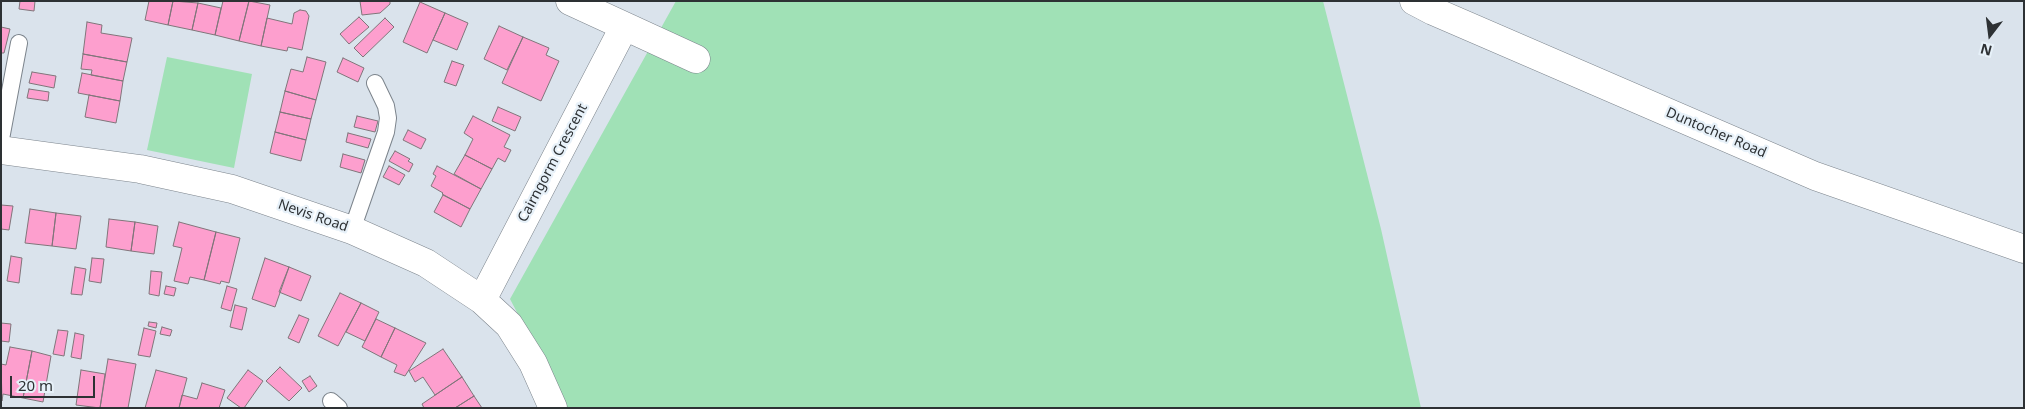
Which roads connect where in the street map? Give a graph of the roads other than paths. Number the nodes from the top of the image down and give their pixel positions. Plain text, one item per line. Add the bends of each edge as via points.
1 (570, 1) edge
2 (1414, 1) edge
3 (624, 27) junction
4 (19, 43) dead end
5 (696, 59) dead end
6 (375, 83) dead end
7 (1, 139) edge
8 (1, 150) edge
9 (352, 230) junction
10 (2024, 249) edge
11 (482, 300) junction
12 (553, 408) edge

1 - 3 street
2 - 10 street, Duntocher Road via 1815,176
3 - 5 street
3 - 11 street, Cairngorm Crescent
4 - 7 lane
6 - 9 lane via 386,106 386,132
8 - 9 street, Nevis Road via 180,177 232,189
9 - 11 street, Nevis Road via 426,263
11 - 12 street, Nevis Road via 509,325 533,363

